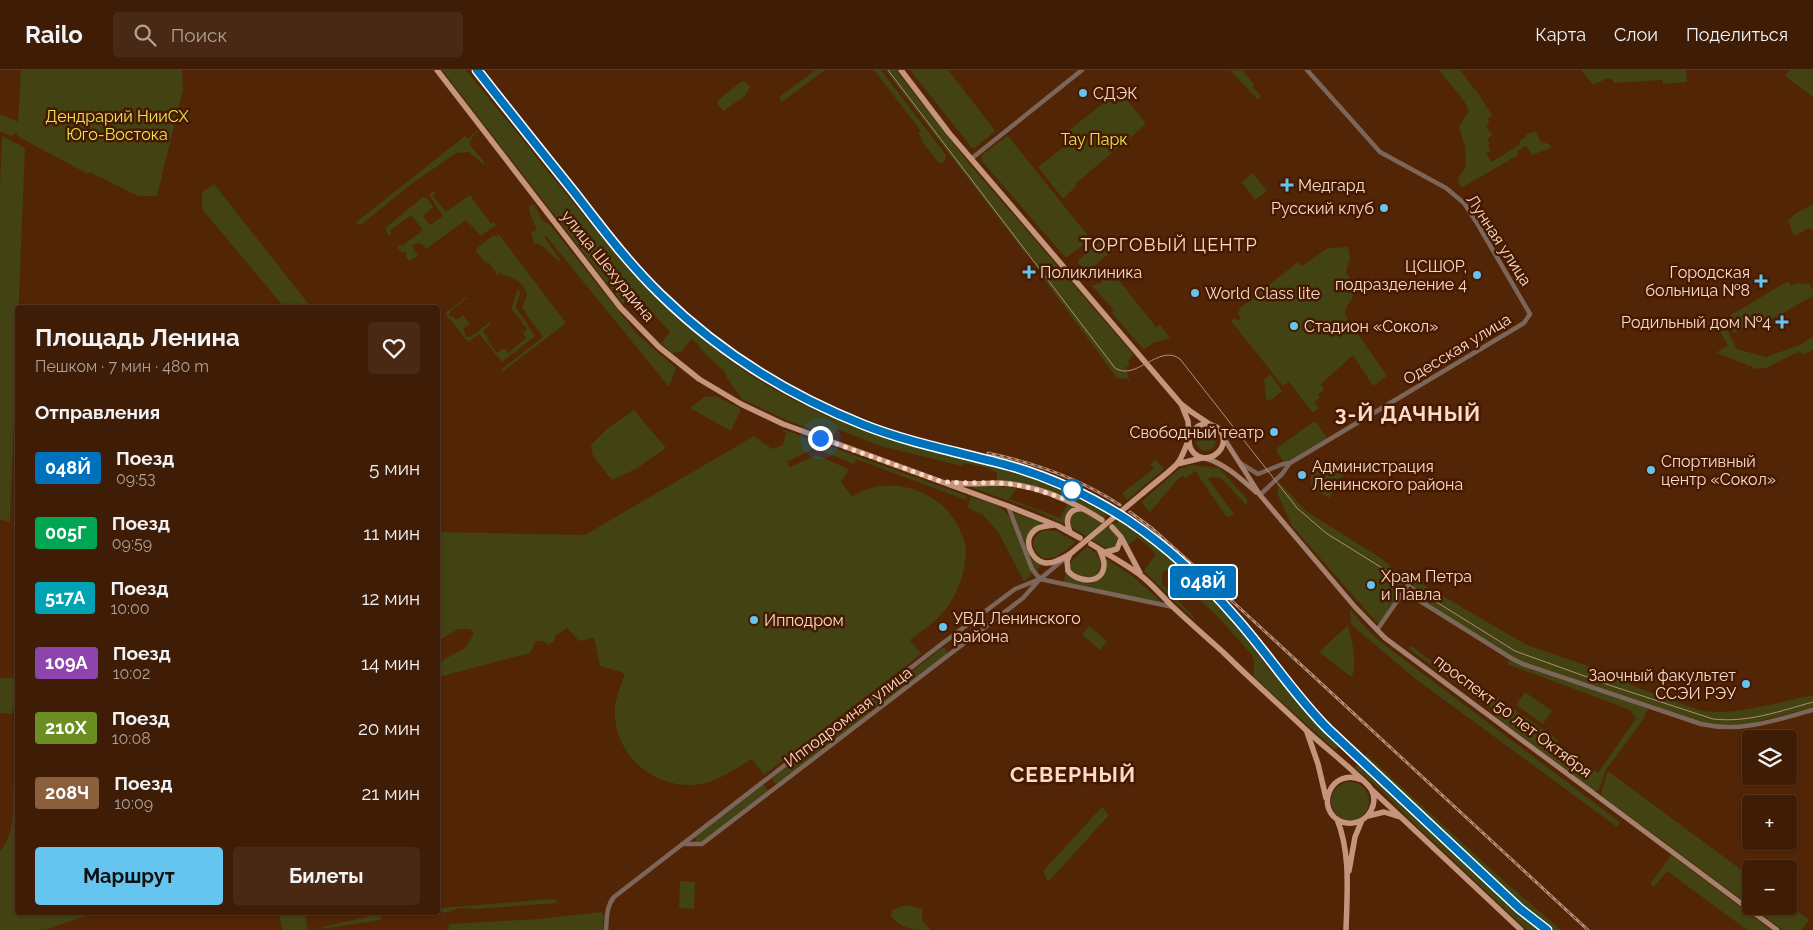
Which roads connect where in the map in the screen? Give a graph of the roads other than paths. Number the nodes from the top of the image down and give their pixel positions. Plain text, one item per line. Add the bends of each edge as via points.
1 (437, 70) edge
2 (901, 70) edge
3 (1082, 70) edge
4 (1307, 70) edge
5 (971, 159) junction
6 (1530, 314) joint
7 (1181, 404) junction
8 (1211, 424) junction
9 (1223, 437) junction
10 (1189, 438) junction
11 (1205, 458) junction
12 (1238, 462) junction
13 (1290, 463) junction
14 (1177, 464) junction
15 (940, 481) junction
16 (972, 483) junction
17 (972, 494) junction
18 (1260, 495) junction
19 (1008, 506) junction
20 (1086, 509) junction
21 (1102, 520) dead end
22 (1054, 525) junction
23 (1112, 527) dead end
24 (1070, 532) junction
25 (1120, 537) junction
26 (1080, 538) dead end
27 (1091, 544) dead end
28 (1101, 550) junction
29 (1070, 554) junction
30 (1141, 575) junction
31 (1040, 579) junction
32 (1411, 580) dead end
33 (1404, 591) junction
34 (1174, 607) junction
35 (1377, 630) junction
36 (1813, 710) edge
37 (1306, 730) junction
38 (1362, 780) junction
39 (1370, 788) junction
40 (1327, 800) junction
41 (1365, 818) junction
42 (1337, 819) junction
43 (1404, 819) junction
44 (681, 844) junction
45 (1347, 881) junction
46 (606, 930) edge
47 (1346, 930) edge
48 (1521, 930) edge
49 (1776, 930) edge

1 - 15 main road, улица Шехурдина via 620,307 682,366 737,402 769,418
2 - 5 main road
3 - 5 street
4 - 6 street, Лунная улица via 1380,152 1446,188 1464,203
5 - 7 main road
6 - 13 street, Одесская улица via 1524,323
7 - 8 main road
7 - 10 main road via 1188,421
8 - 9 main road
8 - 10 main road via 1198,426
9 - 11 main road via 1219,452
9 - 12 main road, проспект 50 лет Октября
10 - 11 main road via 1194,453
10 - 14 main road
11 - 14 main road
11 - 18 main road, проспект 50 лет Октября via 1227,468
12 - 13 street via 1258,474
12 - 18 main road, проспект 50 лет Октября
13 - 18 street
14 - 29 main road, bridge
15 - 16 main road, улица Шехурдина
15 - 17 main road, улица Шехурдина
16 - 17 main road via 968,488
16 - 20 main road, улица Шехурдина via 1000,483 1042,491
17 - 19 main road, улица Шехурдина
18 - 35 main road, проспект 50 лет Октября
19 - 22 main road, улица Шехурдина
19 - 31 street via 1032,569
20 - 21 main road, улица Шехурдина
20 - 24 main road via 1075,510 1069,515
22 - 24 main road, улица Шехурдина
22 - 29 main road via 1033,532 1029,540 1030,552 1047,563
23 - 25 main road
24 - 26 main road, улица Шехурдина
25 - 28 main road via 1117,549
25 - 30 main road
27 - 28 main road
28 - 29 main road via 1103,568 1090,581 1080,580 1068,571
28 - 30 main road
29 - 31 street
30 - 34 main road
31 - 34 street
31 - 44 street, Ипподромная улица via 1015,590
31 - 44 street, Ипподромная улица via 1025,596 702,844
32 - 33 street
33 - 35 street
33 - 36 street via 1523,664 1701,724 1747,727
34 - 37 main road
35 - 49 main road, проспект 50 лет Октября
37 - 38 main road
37 - 40 main road
38 - 39 main road
38 - 40 main road via 1350,777 1338,781
39 - 41 main road via 1374,802
39 - 43 main road
40 - 42 main road
41 - 42 main road via 1348,823
41 - 43 main road via 1384,812
41 - 45 main road via 1355,837
42 - 45 main road via 1344,843
43 - 48 main road
44 - 46 street, Ипподромная улица via 614,897 607,909
45 - 47 main road

